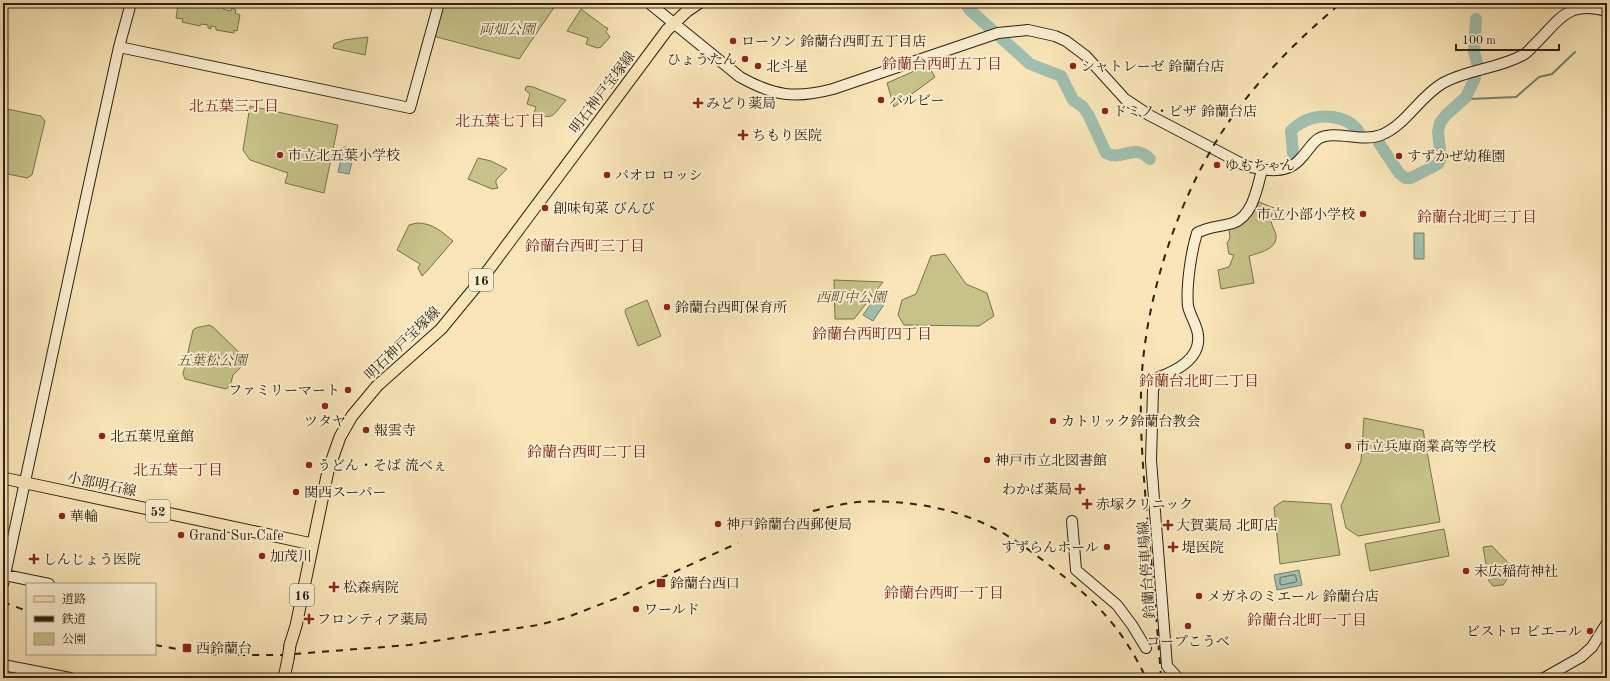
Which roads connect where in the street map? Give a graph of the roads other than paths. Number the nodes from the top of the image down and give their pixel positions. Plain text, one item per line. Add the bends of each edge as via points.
1 (131, 3) edge
2 (439, 3) edge
3 (649, 3) edge
4 (699, 3) edge
5 (1607, 11) edge
6 (674, 23) junction
7 (119, 47) junction
8 (1262, 170) junction
9 (3, 478) edge
10 (24, 482) junction
11 (1072, 521) dead end
12 (312, 544) junction
13 (4, 580) edge
14 (38, 583) edge
15 (1607, 623) edge
16 (1146, 648) dead end
17 (3, 665) edge
18 (70, 678) edge
19 (284, 678) edge
20 (1178, 678) edge
21 (1544, 678) edge

1 - 7 street
2 - 7 street via 410,108
3 - 6 street
4 - 6 main road, 明石神戸宝塚線 / 16
5 - 8 street via 1585,4 1571,7 1560,15 1524,54 1508,62 1467,72 1442,84 1393,129 1379,136 1361,139 1334,136 1317,139 1290,168
6 - 8 street via 740,77 755,86 780,94 812,95 998,33 1028,30 1055,36 1086,56 1125,99 1149,115 1246,166
6 - 12 main road, 明石神戸宝塚線 / 16 via 441,329 377,386 352,416 340,437 328,471
7 - 10 street
8 - 20 street, 鈴蘭台停車場線 via 1251,205 1243,216 1233,223 1205,228 1197,233 1189,268 1188,306 1198,334 1198,343 1188,362 1157,378 1153,390 1151,460 1167,666
9 - 10 main road, 小部明石線 / 52
10 - 12 main road, 小部明石線 / 52
10 - 13 street
11 - 16 street via 1076,570 1117,605
12 - 19 main road, 明石神戸宝塚線 / 16, bridge
13 - 14 street
15 - 21 street via 1592,647 1581,657
17 - 18 street

